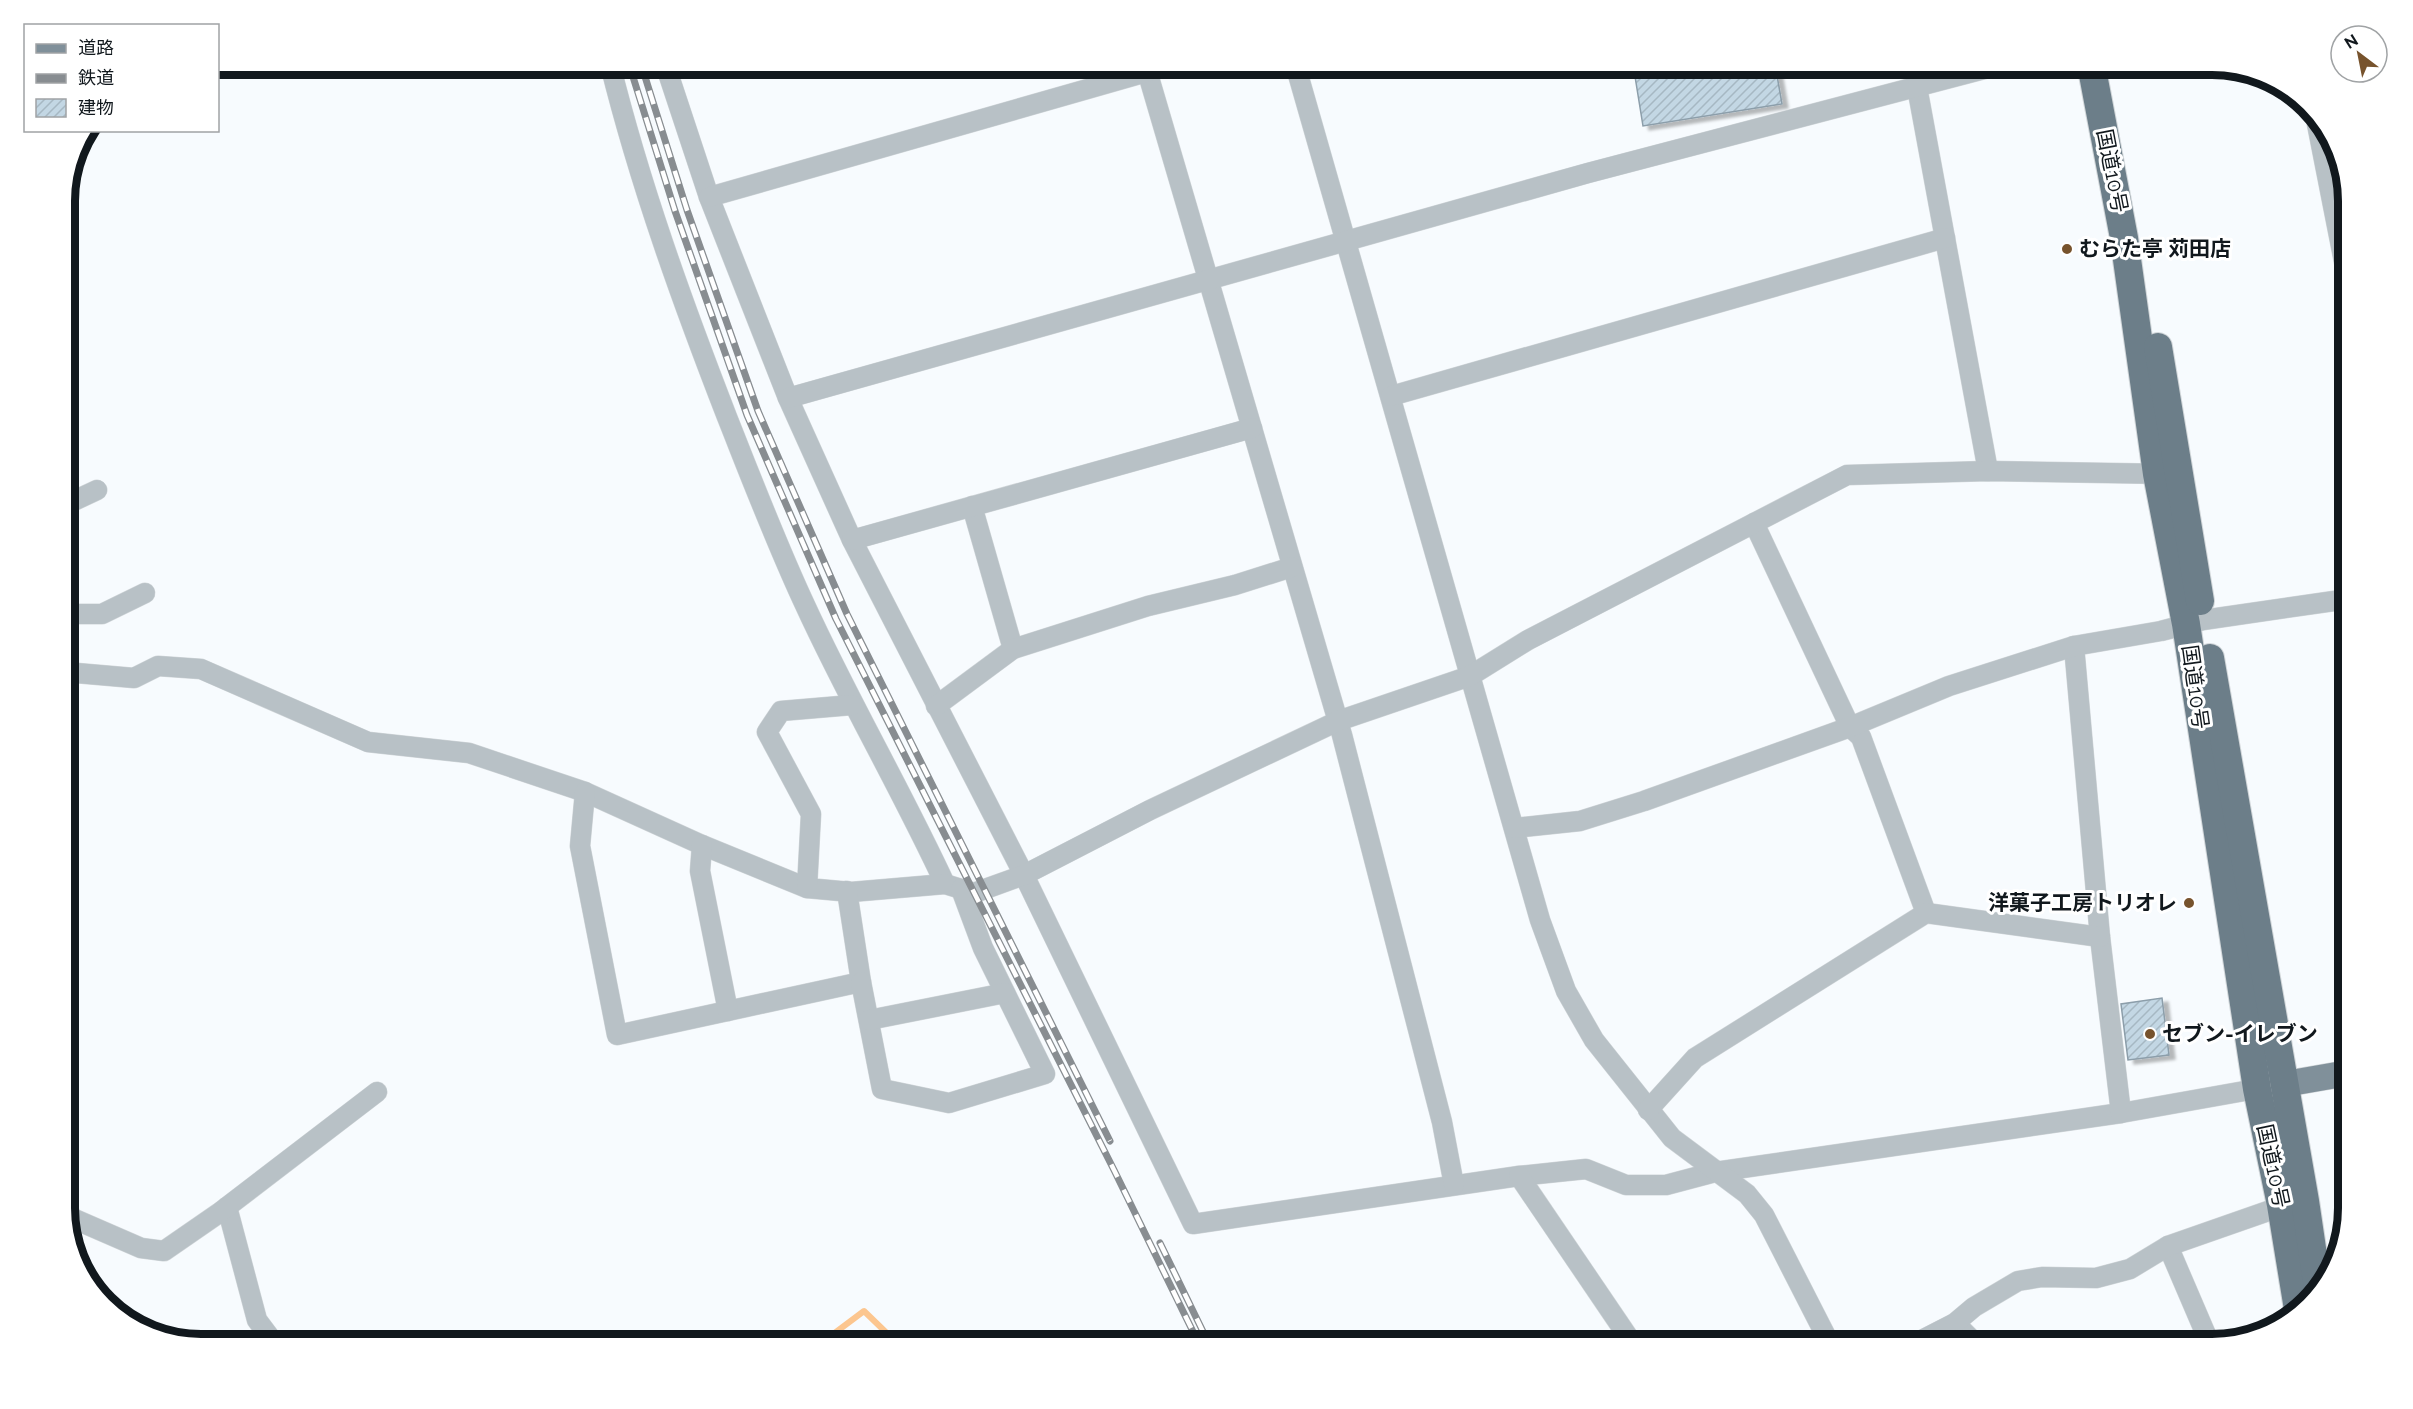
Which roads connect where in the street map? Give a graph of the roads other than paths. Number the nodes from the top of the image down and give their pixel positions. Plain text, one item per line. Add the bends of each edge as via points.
1 (613, 75) edge
2 (669, 75) edge
3 (1122, 75) edge
4 (1148, 75) edge
5 (1298, 75) edge
6 (1962, 75) edge
7 (2093, 75) edge
8 (2111, 75) edge
9 (1917, 87) junction
10 (2319, 135) edge
11 (709, 197) junction
12 (2338, 231) edge
13 (1945, 238) junction
14 (1347, 240) junction
15 (1208, 279) junction
16 (1391, 396) junction
17 (788, 398) junction
18 (1252, 428) junction
19 (1989, 471) junction
20 (2169, 474) junction
21 (97, 490) dead end
22 (75, 500) edge
23 (972, 506) junction
24 (1754, 523) junction
25 (852, 540) junction
26 (1292, 567) junction
27 (145, 593) dead end
28 (2338, 601) edge
29 (75, 614) edge
30 (2195, 622) junction
31 (2074, 646) junction
32 (1013, 649) junction
33 (75, 673) edge
34 (1470, 676) junction
35 (852, 705) junction
36 (936, 706) junction
37 (1338, 721) junction
38 (1850, 727) junction
39 (585, 792) junction
40 (1514, 828) junction
41 (702, 845) junction
42 (1024, 875) junction
43 (953, 886) junction
44 (807, 888) junction
45 (847, 891) junction
46 (1926, 913) junction
47 (2100, 937) junction
48 (861, 982) junction
49 (1005, 993) junction
50 (728, 1011) junction
51 (869, 1020) junction
52 (2338, 1075) edge
53 (2285, 1084) junction
54 (2257, 1089) junction
55 (376, 1092) dead end
56 (1648, 1110) junction
57 (2121, 1113) junction
58 (1715, 1172) junction
59 (1519, 1176) junction
60 (1454, 1185) junction
61 (2293, 1203) junction
62 (228, 1207) junction
63 (76, 1227) edge
64 (2168, 1246) junction
65 (2315, 1280) edge
66 (2298, 1300) edge
67 (1955, 1323) junction
68 (268, 1334) edge
69 (1626, 1334) edge
70 (1825, 1334) edge
71 (1934, 1334) edge
72 (1966, 1334) edge
73 (2206, 1334) edge

1 - 35 street via 669,262 710,373 790,572
2 - 11 street
3 - 11 street
4 - 15 street
5 - 14 street
6 - 9 street
7 - 20 highway, 国道10号
8 - 20 highway, 国道10号
9 - 13 street
9 - 14 street
10 - 12 street
11 - 17 street
13 - 16 street
13 - 19 street
14 - 15 street
14 - 16 street
15 - 17 street
15 - 18 street
16 - 34 street
17 - 25 street
18 - 23 street
18 - 26 street
19 - 20 street
19 - 24 street via 1847,475
20 - 30 highway, 国道10号
21 - 22 street
23 - 25 street
23 - 32 street
24 - 34 street via 1528,640
24 - 38 street
25 - 36 street
26 - 32 street via 1111,617
26 - 37 street
27 - 29 street via 102,614
28 - 30 street
30 - 31 street
30 - 53 highway, 国道10号
30 - 54 highway, 国道10号
31 - 38 street via 1949,686
31 - 47 street
32 - 36 street
33 - 39 street via 134,678 158,666 201,669 368,742 469,753
34 - 37 street
34 - 40 street
35 - 43 street
35 - 44 street via 781,711 767,732 811,814
36 - 42 street
37 - 42 street
37 - 60 street via 1439,1111
38 - 40 street via 1580,821
38 - 46 street via 1861,737
39 - 41 street
39 - 50 street via 580,846 617,1035
40 - 56 street via 1540,920 1566,991 1594,1040
41 - 44 street
41 - 50 street via 700,871
42 - 43 street via 974,893
42 - 60 street via 1193,1224
43 - 45 street
43 - 49 street
44 - 45 street
45 - 48 street
46 - 47 street
46 - 56 street via 1695,1058
47 - 57 street
48 - 50 street
48 - 51 street
49 - 51 street
49 - 51 street via 1045,1074 949,1103 882,1089
52 - 53 main road
53 - 54 street
53 - 61 highway, 国道10号
54 - 57 street
54 - 61 highway, 国道10号
55 - 62 street
56 - 58 street via 1672,1138
57 - 58 street
58 - 59 street via 1666,1185 1626,1185 1586,1169
58 - 70 street via 1747,1194 1766,1217
59 - 60 street
59 - 69 street
61 - 64 street
61 - 65 highway, 国道10号
61 - 66 highway, 国道10号
62 - 63 street via 164,1251 141,1248
62 - 68 street via 257,1320
64 - 67 street via 2130,1269 2096,1278 2042,1277 2018,1281
64 - 73 street
67 - 71 street
67 - 72 street

